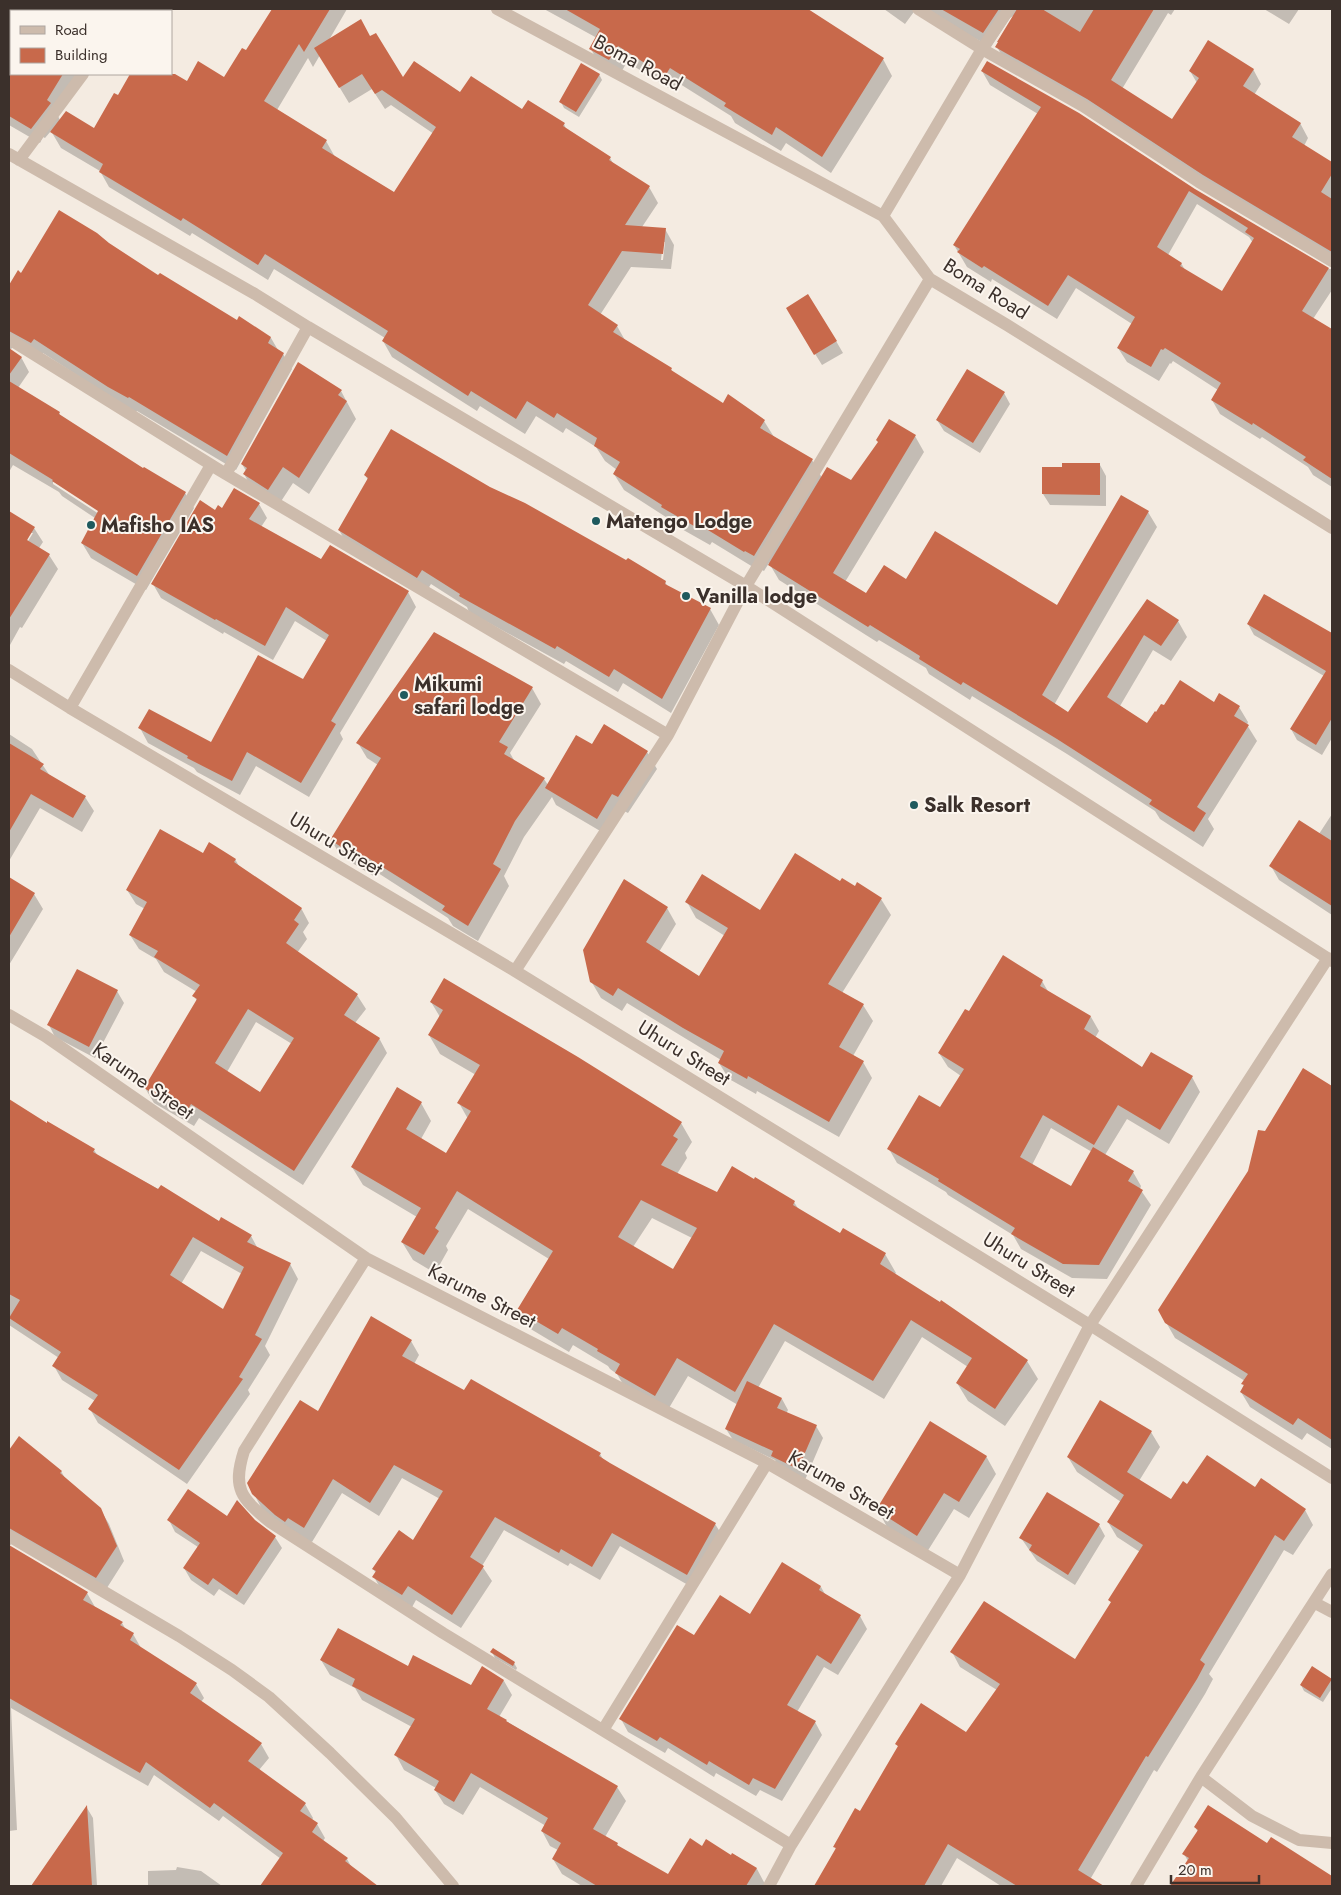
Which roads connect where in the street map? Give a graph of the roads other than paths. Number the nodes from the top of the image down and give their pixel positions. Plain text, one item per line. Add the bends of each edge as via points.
1 (497, 9) edge
2 (918, 9) edge
3 (1008, 9) edge
4 (982, 49) junction
5 (82, 75) edge
6 (14, 157) edge
7 (883, 216) junction
8 (1332, 261) edge
9 (930, 280) junction
10 (308, 327) junction
11 (9, 339) edge
12 (226, 474) junction
13 (1332, 528) edge
14 (746, 586) junction
15 (9, 670) edge
16 (70, 708) junction
17 (668, 735) junction
18 (1330, 960) edge
19 (515, 971) junction
20 (9, 1015) edge
21 (366, 1258) junction
22 (1090, 1325) junction
23 (767, 1463) junction
24 (1332, 1478) edge
25 (9, 1536) edge
26 (1332, 1574) edge
27 (960, 1575) junction
28 (1315, 1603) junction
29 (1332, 1612) edge
30 (603, 1730) junction
31 (1201, 1777) junction
32 (1332, 1843) edge
33 (791, 1845) junction
34 (453, 1886) edge
35 (769, 1886) edge
36 (1136, 1886) edge

1 - 7 street, Boma Road
2 - 4 street
3 - 4 street
4 - 7 street
4 - 8 street via 1083,106 1199,182
5 - 6 street
6 - 10 street
7 - 9 street, Boma Road
9 - 13 street, Boma Road
9 - 14 street
10 - 12 street
10 - 14 street
11 - 12 street
12 - 16 street via 210,465
12 - 17 street
14 - 17 street
14 - 18 street
15 - 16 street, Uhuru Street
16 - 19 street, Uhuru Street
17 - 19 street
18 - 22 street
19 - 22 street, Uhuru Street
20 - 21 street, Karume Street via 45,1036
21 - 23 street, Karume Street
21 - 30 street via 244,1451 238,1468 238,1481 246,1500 270,1522
22 - 24 street, Uhuru Street
22 - 27 street
23 - 27 street, Karume Street
23 - 30 street
25 - 34 street via 180,1636 268,1697 396,1818
26 - 28 street
27 - 33 street
28 - 29 street
28 - 31 street
30 - 33 street
31 - 32 street via 1252,1816 1299,1840
31 - 36 street
33 - 35 street

